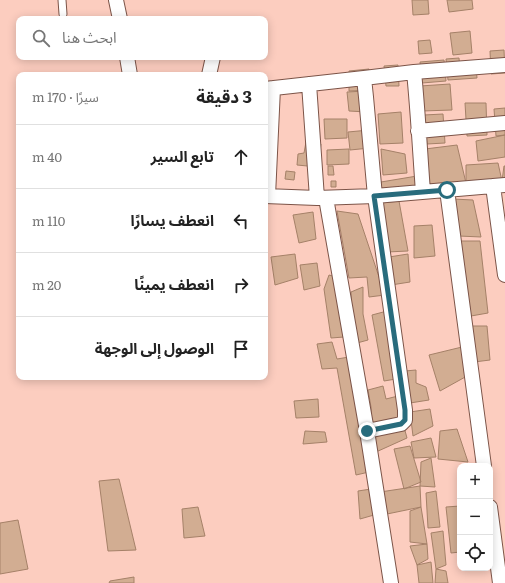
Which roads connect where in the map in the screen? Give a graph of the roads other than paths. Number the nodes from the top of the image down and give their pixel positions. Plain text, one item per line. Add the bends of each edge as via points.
1 (62, 0) edge
2 (116, 0) edge
3 (63, 14) dead end
4 (119, 16) edge
5 (127, 60) edge
6 (212, 60) edge
7 (505, 65) edge
8 (129, 72) edge
9 (210, 72) edge
10 (414, 72) junction
11 (364, 78) junction
12 (309, 84) junction
13 (269, 88) edge
14 (505, 123) edge
15 (268, 124) edge
16 (418, 131) junction
17 (499, 185) edge
18 (447, 190) junction
19 (423, 192) junction
20 (268, 196) edge
21 (374, 196) junction
22 (321, 198) junction
23 (505, 275) edge
24 (367, 431) junction
25 (484, 463) edge
26 (493, 530) edge
27 (391, 583) edge
28 (500, 583) edge

1 - 3 lane
2 - 4 street
5 - 8 street
6 - 9 street
7 - 10 street
10 - 11 street
10 - 16 street
11 - 12 street
11 - 21 street
12 - 13 street
12 - 22 street
13 - 15 street
14 - 16 street
16 - 19 street
17 - 18 street
17 - 23 street
18 - 19 street
18 - 25 street
19 - 21 street
20 - 22 street
21 - 22 street
21 - 24 street via 405,420 401,424
22 - 24 street
24 - 27 street
26 - 28 street

